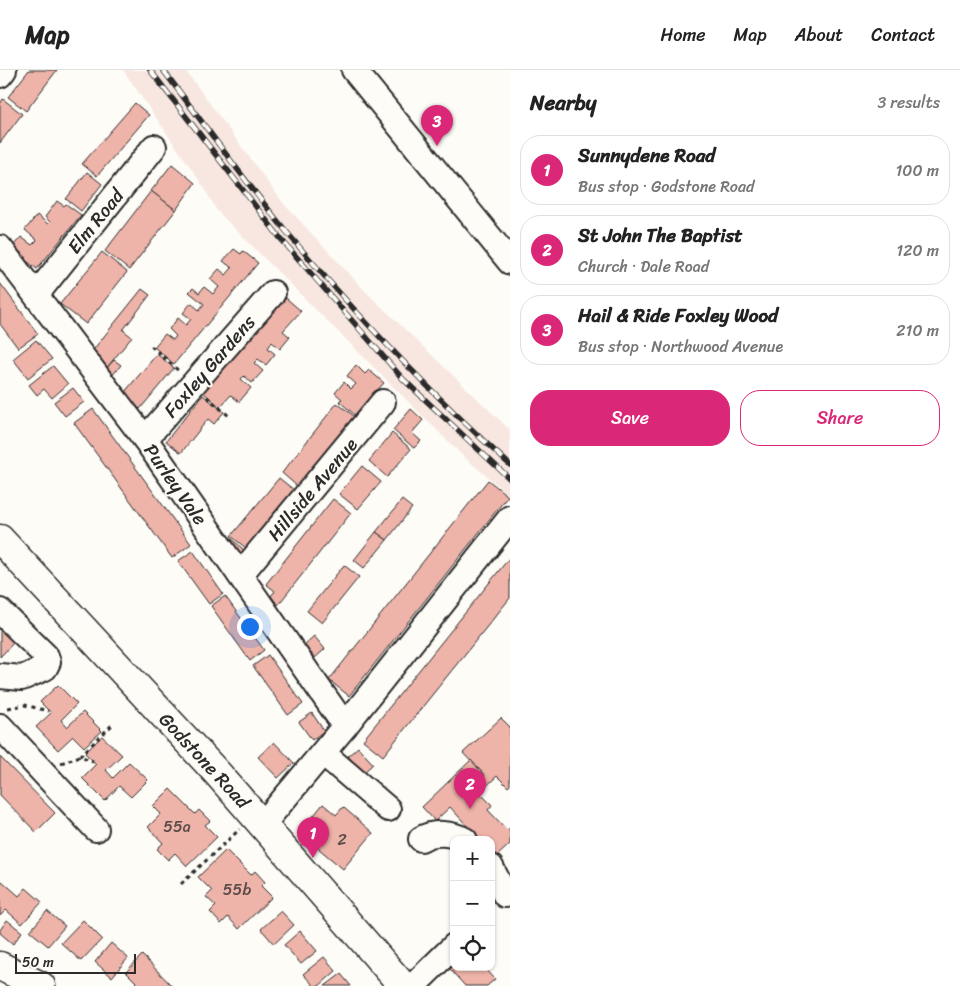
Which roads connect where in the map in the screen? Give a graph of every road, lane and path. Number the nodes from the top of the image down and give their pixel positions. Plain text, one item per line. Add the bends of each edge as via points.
1 (4, 70) edge
2 (354, 70) edge
3 (0, 76) edge
4 (154, 147) dead end
5 (0, 248) edge
6 (510, 262) edge
7 (273, 292) dead end
8 (36, 294) junction
9 (383, 402) dead end
10 (145, 439) junction
11 (510, 518) edge
12 (0, 539) edge
13 (240, 575) junction
14 (0, 611) edge
15 (0, 676) edge
16 (0, 710) edge
17 (48, 711) dead end
18 (112, 725) dead end
19 (0, 726) edge
20 (345, 726) junction
21 (322, 753) junction
22 (80, 756) junction
23 (93, 762) dead end
24 (42, 771) junction
25 (388, 809) dead end
26 (263, 824) junction
27 (96, 829) dead end
28 (236, 833) dead end
29 (456, 836) edge
30 (421, 839) dead end
31 (495, 878) edge
32 (181, 884) dead end
33 (502, 898) edge
34 (450, 950) edge
35 (0, 966) edge
36 (40, 986) edge
37 (403, 986) edge
38 (414, 986) edge

1 - 3 street
2 - 6 street
4 - 8 street, Elm Road
5 - 8 street, Purley Vale
7 - 10 street, Foxley Gardens
8 - 10 street, Purley Vale
9 - 13 street, Hillside Avenue
10 - 13 street, Purley Vale
11 - 20 street
12 - 26 main road, Godstone Road
13 - 20 street, Purley Vale
14 - 15 street via 46,656 48,662 45,668 22,678
16 - 17 path via 25,705
18 - 22 path
19 - 24 street
20 - 21 street
21 - 25 street
21 - 26 street
22 - 23 path
22 - 24 path
24 - 27 street
26 - 37 main road, Godstone Road
28 - 32 path
29 - 30 street via 440,834
31 - 33 street
34 - 38 street
35 - 36 main road

